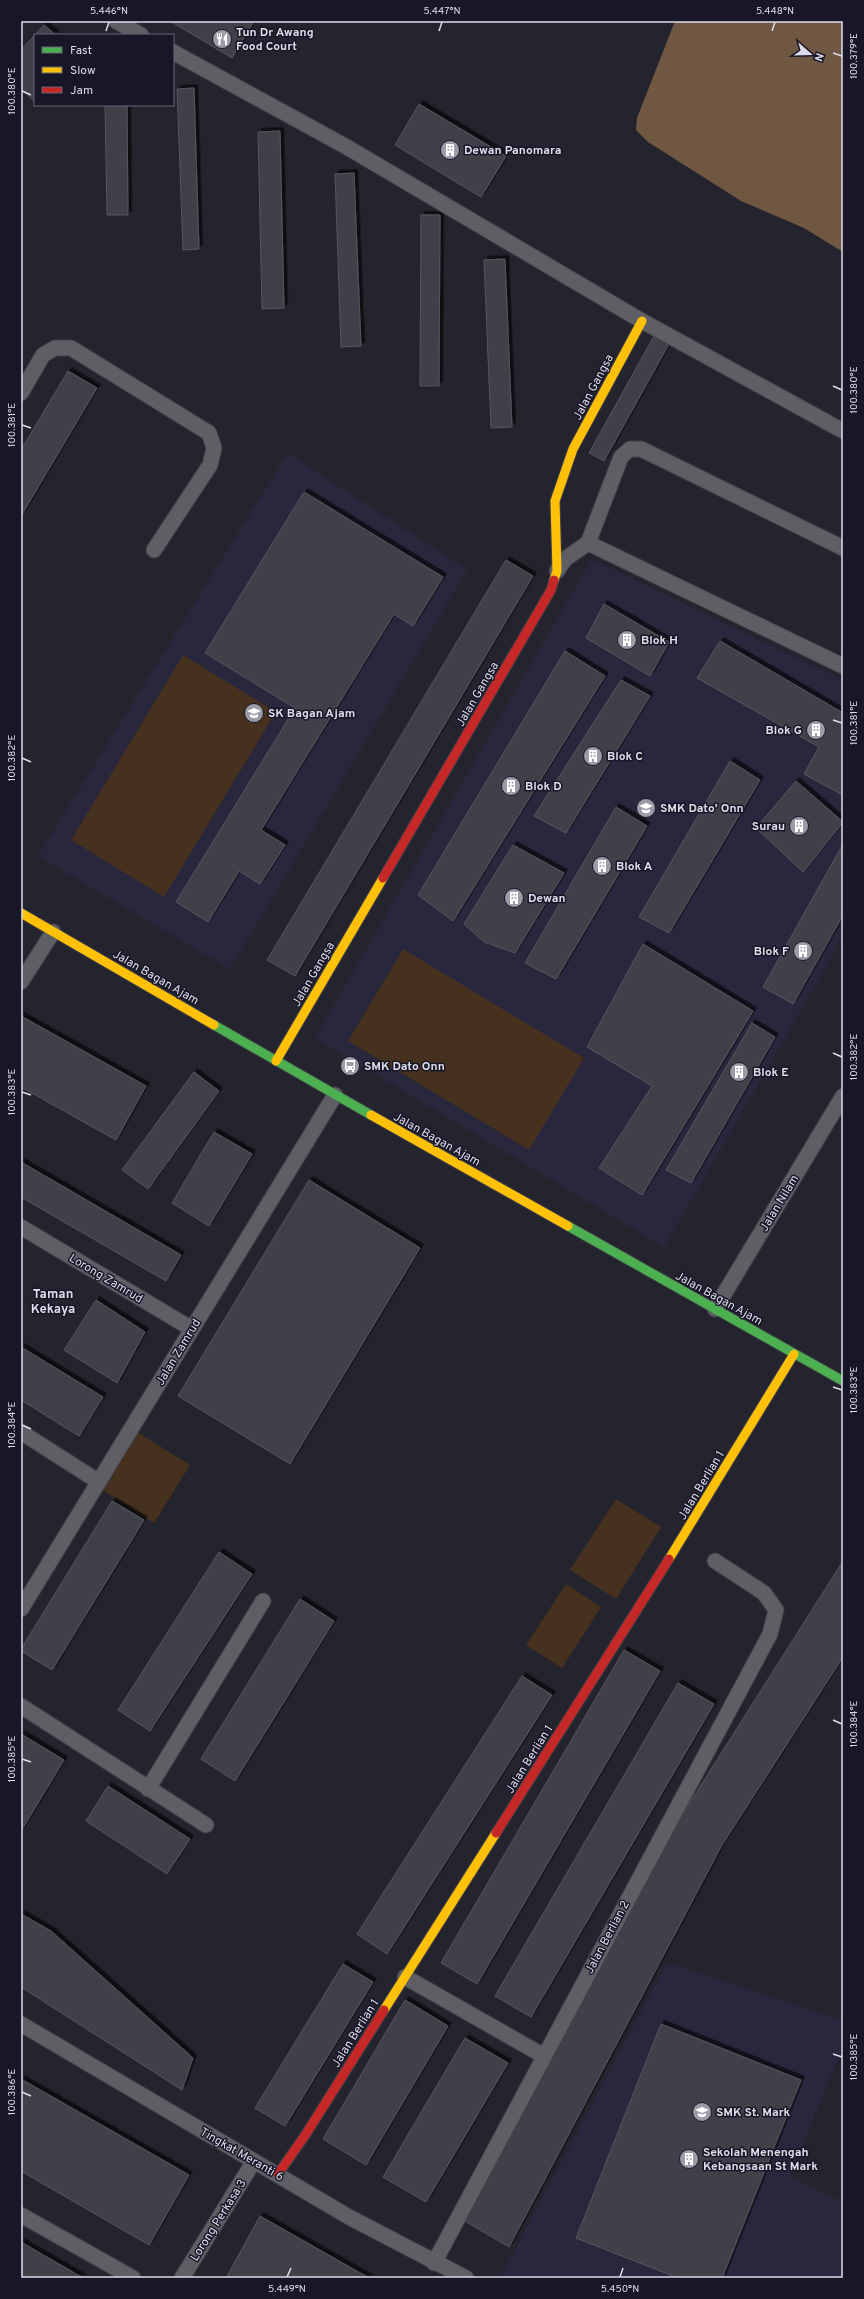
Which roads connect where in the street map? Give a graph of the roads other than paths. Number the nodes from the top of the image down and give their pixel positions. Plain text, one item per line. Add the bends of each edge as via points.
1 (116, 21) edge
2 (139, 34) edge
3 (174, 53) edge
4 (642, 320) junction
5 (21, 392) edge
6 (843, 431) edge
7 (588, 543) junction
8 (843, 548) edge
9 (154, 550) dead end
10 (558, 570) junction
11 (843, 666) edge
12 (21, 913) edge
13 (53, 932) junction
14 (21, 982) edge
15 (276, 1061) junction
16 (335, 1095) junction
17 (843, 1096) edge
18 (21, 1227) edge
19 (715, 1309) junction
20 (192, 1330) junction
21 (794, 1354) junction
22 (843, 1381) edge
23 (21, 1432) edge
24 (99, 1482) junction
25 (714, 1561) dead end
26 (263, 1601) dead end
27 (21, 1609) edge
28 (21, 1706) edge
29 (148, 1788) junction
30 (206, 1825) dead end
31 (405, 1977) junction
32 (21, 2024) edge
33 (544, 2056) junction
34 (254, 2161) junction
35 (278, 2174) junction
36 (21, 2215) edge
37 (434, 2263) junction
38 (133, 2278) edge
39 (182, 2278) edge
40 (466, 2278) edge

1 - 2 street
3 - 4 street via 351,150
4 - 6 street
4 - 10 street, Jalan Gangsa via 573,449 555,501
5 - 9 street via 44,355 55,348 71,348 209,433 214,448 210,465
7 - 8 street via 622,457 630,449 641,449
7 - 10 street via 565,559
7 - 11 street
10 - 15 street, Jalan Gangsa via 551,590
12 - 13 street, Jalan Bagan Ajam
13 - 14 street
13 - 15 street, Jalan Bagan Ajam
15 - 16 street, Jalan Bagan Ajam
16 - 19 street, Jalan Bagan Ajam
16 - 20 street, Jalan Zamrud
17 - 19 street, Jalan Nilam
18 - 20 street, Lorong Zamrud
19 - 21 street, Jalan Bagan Ajam
20 - 24 street, Jalan Zamrud
21 - 22 street, Jalan Bagan Ajam
21 - 31 street, Jalan Berlian 1 via 689,1528
23 - 24 street
24 - 27 street, Jalan Zamrud
25 - 33 street, Jalan Berlian 2 via 764,1593 776,1610 770,1634
26 - 29 street
28 - 29 street
29 - 30 street
31 - 33 street
31 - 35 street, Jalan Berlian 1
32 - 34 street, Tingkat Meranti 6
33 - 37 street, Jalan Berlian 2
34 - 35 street, Tingkat Meranti 6
34 - 39 street, Lorong Perkasa 3
35 - 37 street, Tingkat Meranti 6
36 - 38 street
37 - 40 street, Tingkat Meranti 6

